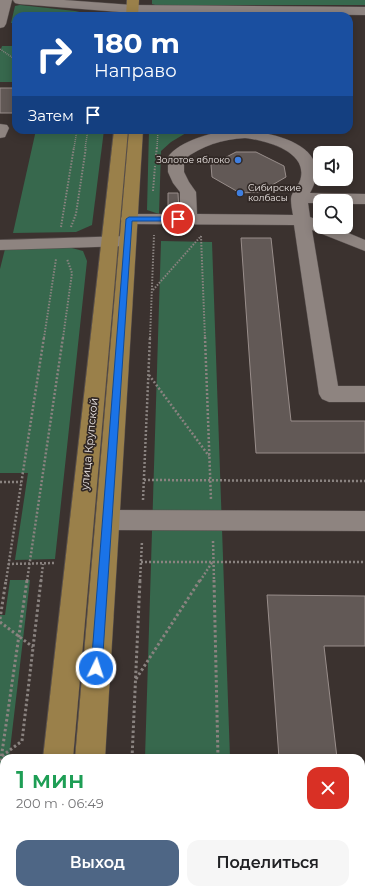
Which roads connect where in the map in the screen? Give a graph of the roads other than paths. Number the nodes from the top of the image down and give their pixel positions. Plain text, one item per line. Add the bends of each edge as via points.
1 (6, 0) edge
2 (19, 0) edge
3 (47, 2) junction
4 (138, 8) edge
5 (245, 10) junction
6 (365, 11) edge
7 (92, 12) edge
8 (225, 12) edge
9 (258, 12) edge
10 (314, 12) edge
11 (0, 24) edge
12 (0, 128) edge
13 (0, 134) edge
14 (121, 134) edge
15 (136, 134) edge
16 (299, 198) junction
17 (365, 199) edge
18 (129, 219) junction
19 (302, 220) junction
20 (197, 225) junction
21 (118, 241) junction
22 (0, 245) edge
23 (365, 246) edge
24 (365, 394) edge
25 (108, 520) junction
26 (365, 521) edge
27 (58, 754) edge
28 (90, 754) edge

1 - 11 street
2 - 3 street
3 - 4 street
3 - 7 street
4 - 5 street
5 - 8 street
5 - 9 street
6 - 10 street
12 - 13 street
14 - 21 main road, улица Крупской
15 - 18 main road, улица Крупской
16 - 17 street
16 - 19 street
16 - 20 street via 309,180 309,170 293,148 274,139 254,134 212,138 176,156 176,172 188,192
18 - 20 street via 155,219
18 - 21 main road, улица Крупской
19 - 20 street
19 - 23 street
19 - 24 street via 329,394
21 - 22 street
21 - 25 main road, улица Крупской
21 - 27 main road, улица Крупской via 78,563
25 - 26 street
25 - 28 main road, улица Крупской

